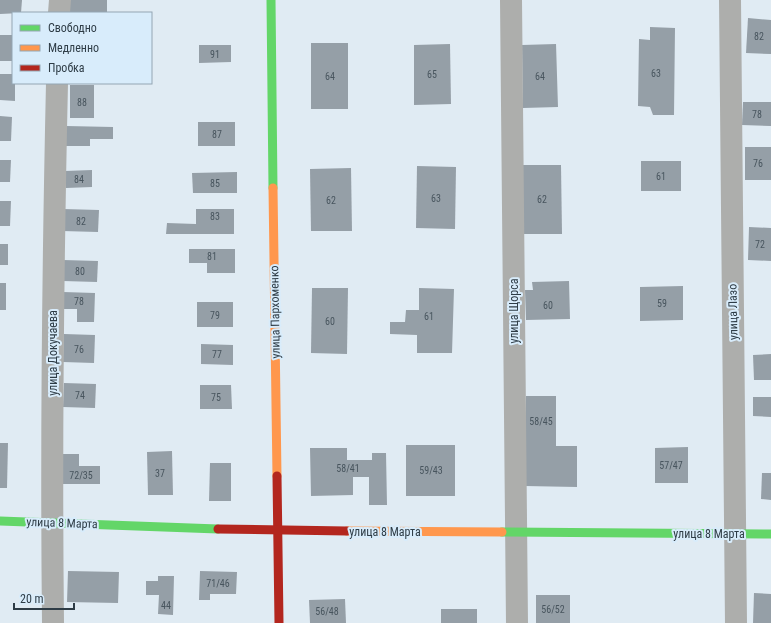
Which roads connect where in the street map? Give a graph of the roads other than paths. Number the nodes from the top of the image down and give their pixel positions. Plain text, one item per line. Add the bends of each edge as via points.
1 (60, 0) edge
2 (271, 0) edge
3 (511, 0) edge
4 (730, 0) edge
5 (59, 12) edge
6 (57, 84) edge
7 (0, 521) edge
8 (52, 523) junction
9 (278, 531) junction
10 (516, 533) junction
11 (736, 534) junction
12 (771, 534) edge
13 (53, 623) edge
14 (279, 623) edge
15 (516, 623) edge
16 (736, 623) edge

1 - 5 street
2 - 9 street, улица Пархоменко
3 - 10 street, улица Щорса
4 - 11 street, улица Лазо
6 - 8 street, улица Докучаева
7 - 8 street, улица 8 Марта
8 - 9 street, улица 8 Марта
8 - 13 street, улица Докучаева
9 - 10 street, улица 8 Марта
9 - 14 street, улица Пархоменко
10 - 11 street, улица 8 Марта
10 - 15 street, улица Щорса
11 - 12 street, улица 8 Марта
11 - 16 street, улица Лазо

